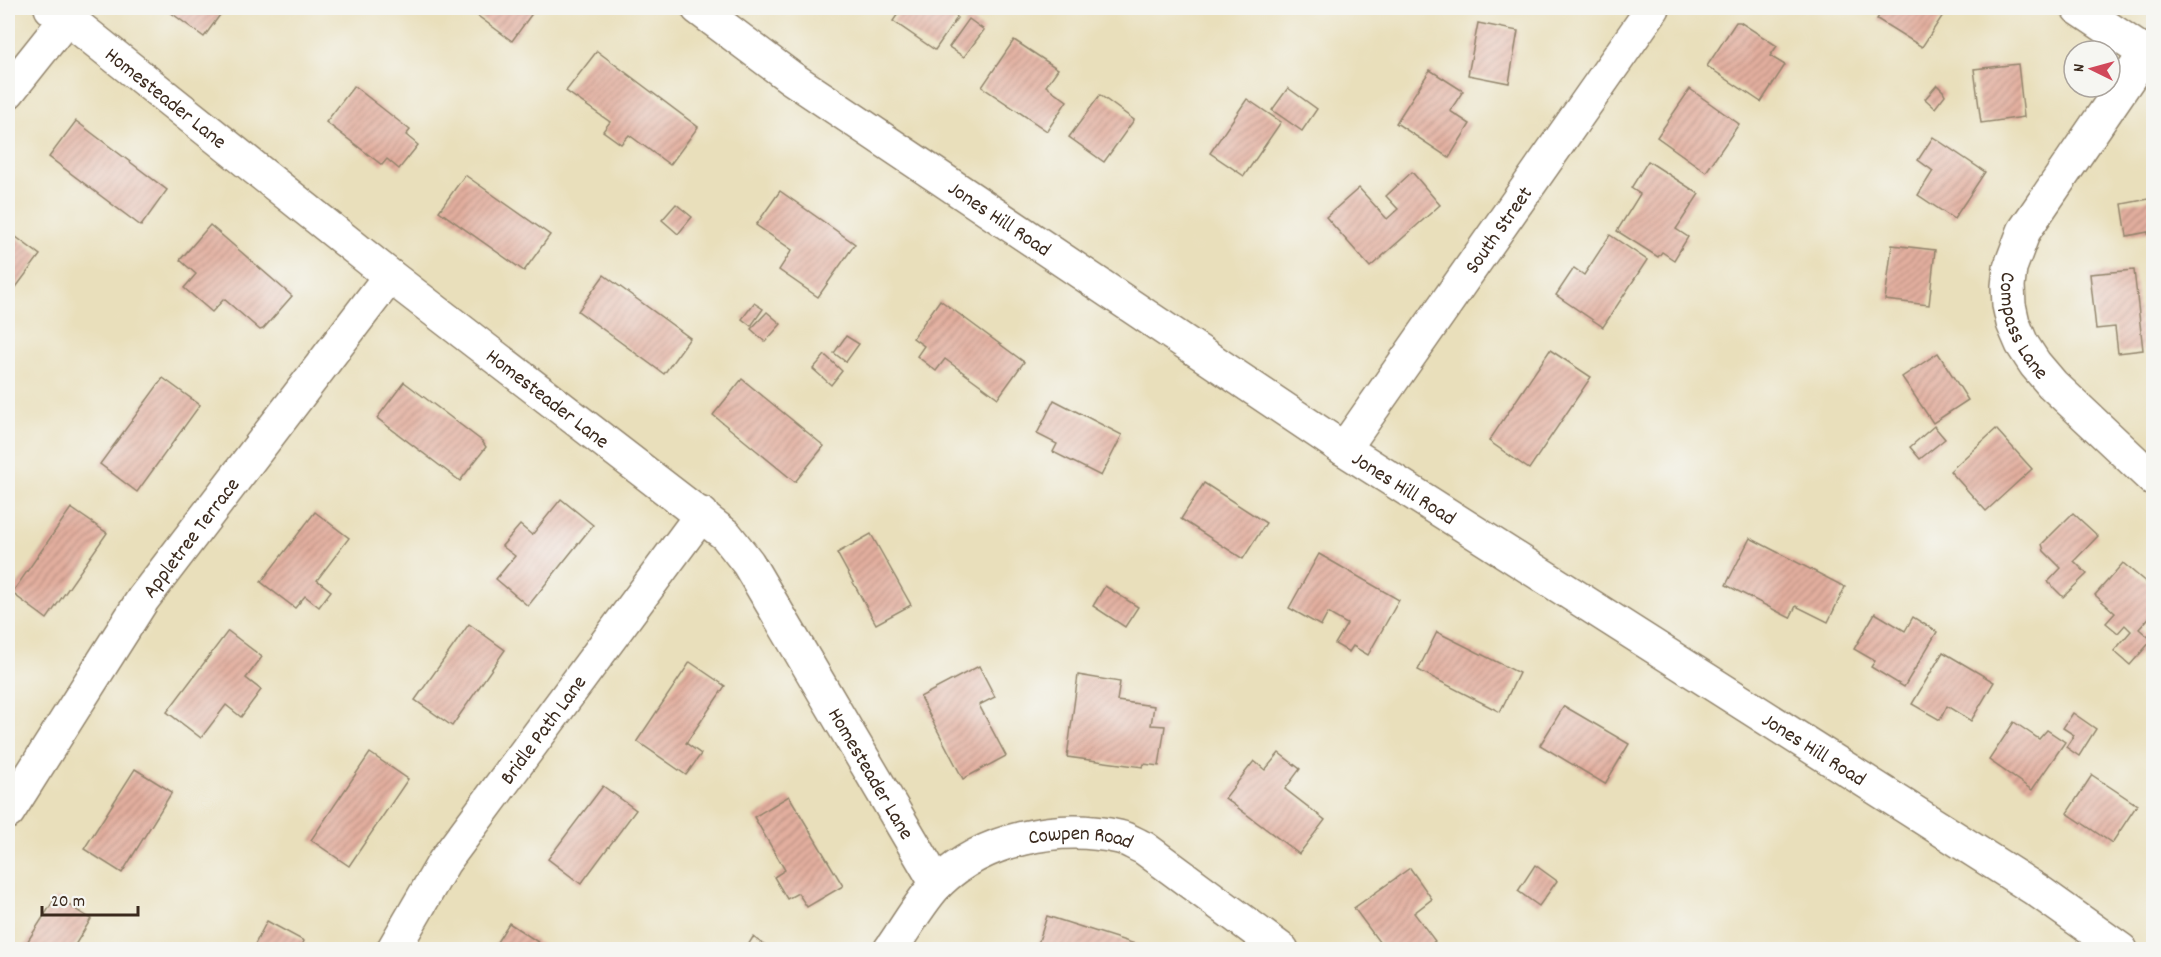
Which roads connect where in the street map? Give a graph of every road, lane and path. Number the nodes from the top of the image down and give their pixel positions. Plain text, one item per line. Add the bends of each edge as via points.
1 (698, 8) edge
2 (1653, 8) edge
3 (2078, 8) edge
4 (65, 11) edge
5 (2149, 57) edge
6 (8, 92) edge
7 (390, 276) junction
8 (1344, 449) junction
9 (2154, 480) edge
10 (702, 514) junction
11 (8, 812) edge
12 (937, 884) junction
13 (393, 950) edge
14 (890, 950) edge
15 (1282, 950) edge
16 (2121, 950) edge

1 - 8 street, Jones Hill Road via 790,77
2 - 8 street, South Street
3 - 5 street
4 - 6 street
4 - 7 street, Homesteader Lane
5 - 9 street, Compass Lane via 2024,231 2010,268 2008,286 2013,323 2035,364
7 - 10 street, Homesteader Lane
7 - 11 street, Appletree Terrace via 143,599
8 - 16 street, Jones Hill Road via 2038,891
10 - 12 street, Homesteader Lane via 726,535 748,563
10 - 13 street, Bridle Path Lane via 444,862
12 - 14 street, Cowpen Road
12 - 15 street, Cowpen Road via 964,861 1022,838 1056,833 1120,837 1144,848

